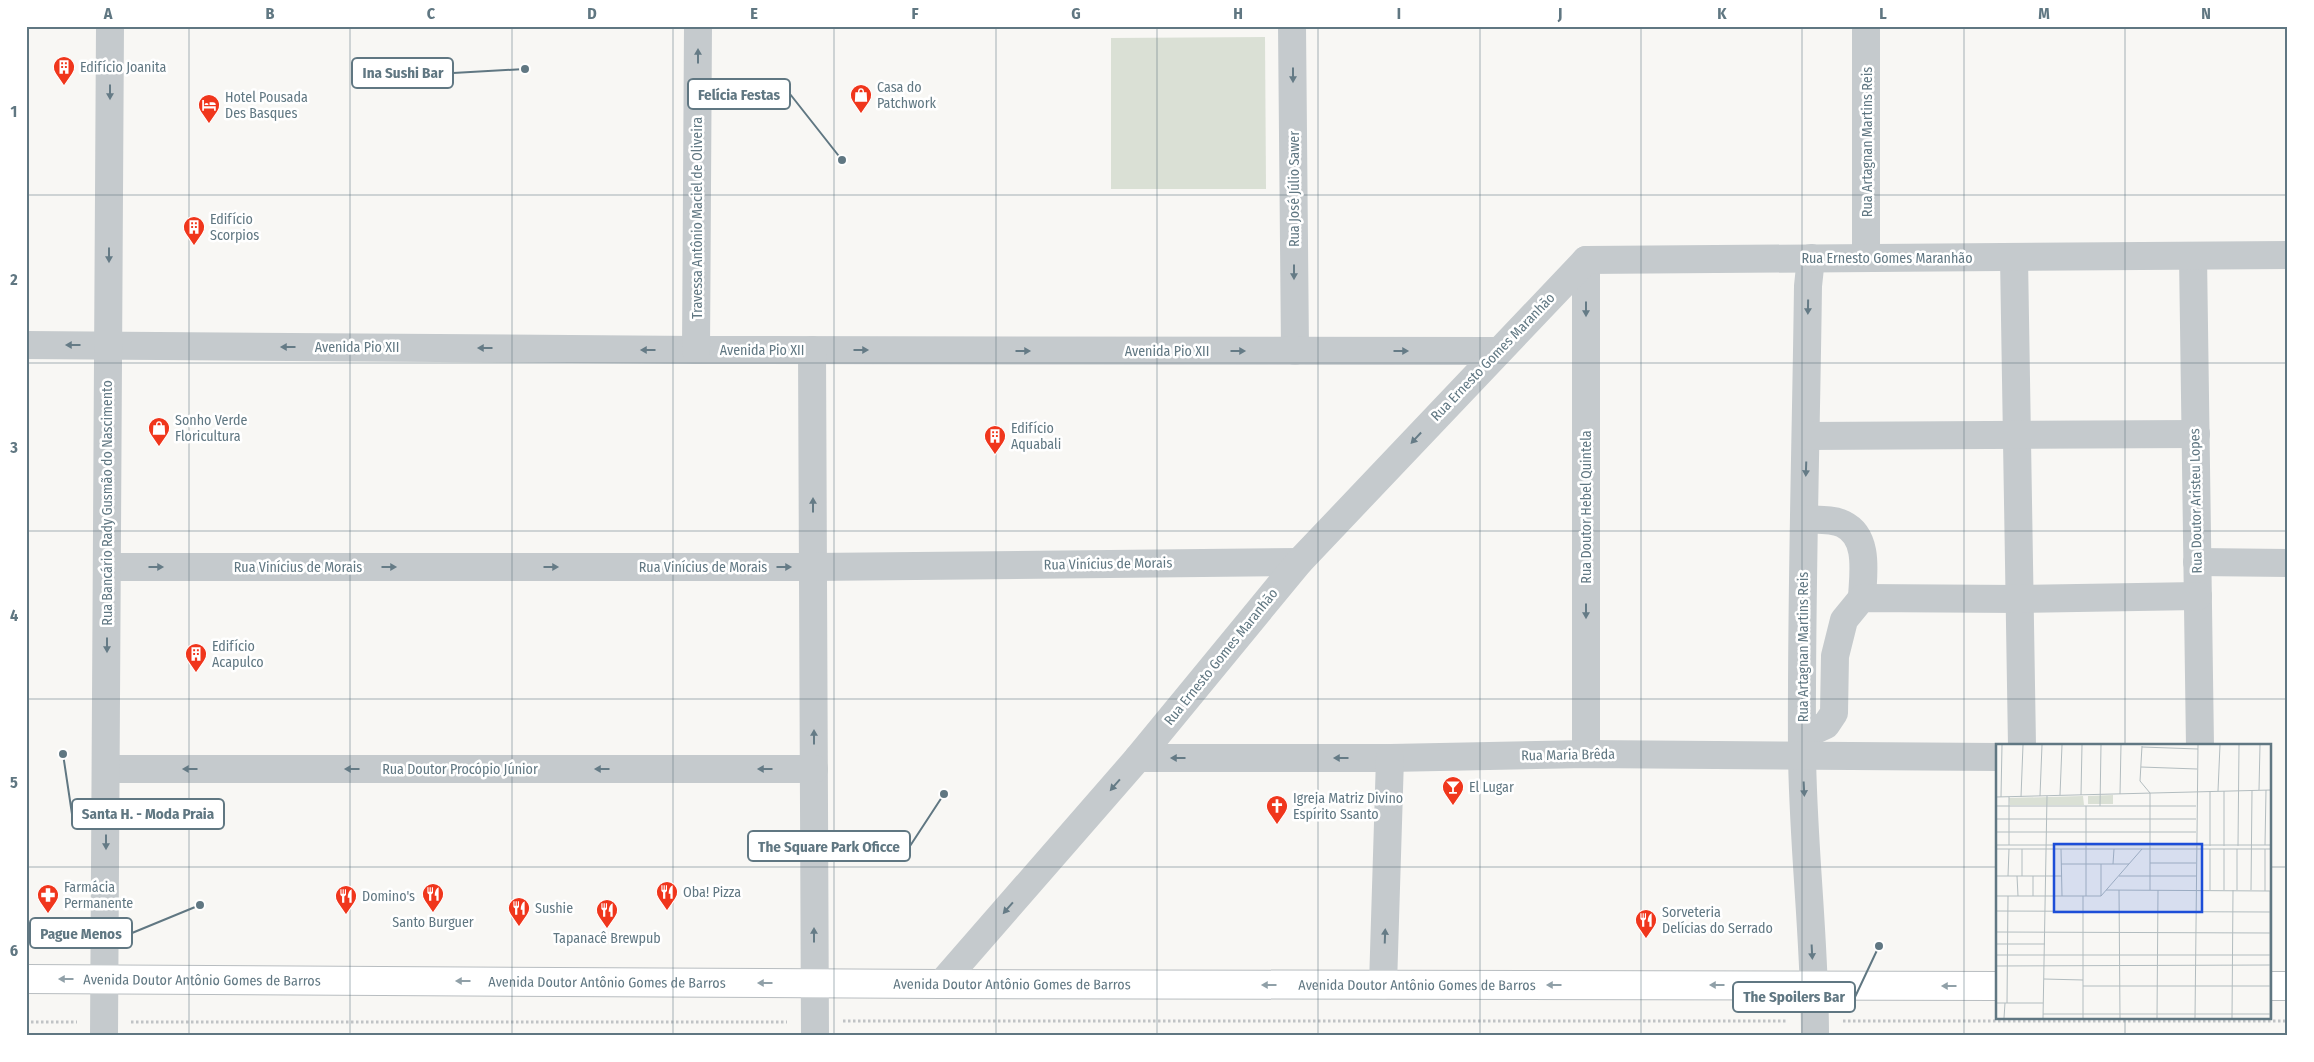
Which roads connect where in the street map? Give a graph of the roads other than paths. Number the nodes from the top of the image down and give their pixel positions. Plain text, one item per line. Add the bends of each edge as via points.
1 (110, 26) edge
2 (698, 26) edge
3 (1292, 26) edge
4 (1866, 26) edge
5 (2288, 255) edge
6 (2193, 256) junction
7 (2014, 257) junction
8 (1811, 258) junction
9 (1866, 258) junction
10 (1586, 260) junction
11 (26, 344) edge
12 (108, 345) junction
13 (696, 350) junction
14 (812, 350) junction
15 (1295, 351) junction
16 (1497, 351) junction
17 (2196, 434) junction
18 (2017, 435) junction
19 (1806, 436) junction
20 (1804, 519) junction
21 (1299, 562) junction
22 (2197, 562) junction
23 (2288, 562) edge
24 (107, 567) junction
25 (813, 567) junction
26 (2198, 596) junction
27 (1862, 598) junction
28 (2020, 599) junction
29 (2022, 744) edge
30 (2200, 744) edge
31 (1802, 746) junction
32 (1586, 754) junction
33 (1996, 757) edge
34 (1138, 758) junction
35 (1390, 758) junction
36 (106, 769) junction
37 (814, 769) junction
38 (26, 979) edge
39 (105, 979) junction
40 (814, 984) junction
41 (941, 984) junction
42 (1384, 985) junction
43 (1814, 985) junction
44 (1996, 986) edge
45 (2272, 986) edge
46 (2288, 986) edge
47 (104, 1029) edge
48 (814, 1029) edge
49 (1814, 1029) edge

1 -> 12 street, Rua Bancário Rady Gusmão do Nascimento
13 -> 2 street, Travessa Antônio Maciel de Oliveira
3 -> 15 street, Rua José Júlio Sawer
4 - 9 street, Rua Artagnan Martins Reis
5 - 6 street, Rua Ernesto Gomes Maranhão
6 - 7 street, Rua Ernesto Gomes Maranhão
6 - 17 street, Rua Doutor Aristeu Lopes
7 - 9 street, Rua Ernesto Gomes Maranhão
7 - 18 street
8 - 9 street, Rua Ernesto Gomes Maranhão
8 - 10 street, Rua Ernesto Gomes Maranhão
8 -> 19 street, Rua Artagnan Martins Reis
10 - 16 street, Rua Ernesto Gomes Maranhão
10 -> 32 street, Rua Doutor Hebel Quintela
12 -> 11 street, Avenida Pio XII
13 -> 12 street, Avenida Pio XII
12 - 24 street, Rua Bancário Rady Gusmão do Nascimento
13 - 14 street, Avenida Pio XII
14 -> 15 street, Avenida Pio XII
25 -> 14 street
15 -> 16 street, Avenida Pio XII
16 -> 21 street, Rua Ernesto Gomes Maranhão
17 - 18 street
17 - 22 street, Rua Doutor Aristeu Lopes
18 - 19 street
18 - 28 street
19 -> 20 street, Rua Artagnan Martins Reis
20 - 27 street via 1843,524 1856,537 1864,554
20 - 31 street, Rua Artagnan Martins Reis
21 - 25 street, Rua Vinícius de Morais
21 - 34 street, Rua Ernesto Gomes Maranhão
22 - 23 street
22 - 26 street, Rua Doutor Aristeu Lopes
24 -> 25 street, Rua Vinícius de Morais
24 -> 36 street, Rua Bancário Rady Gusmão do Nascimento
37 -> 25 street
26 - 28 street
26 - 30 street, Rua Doutor Aristeu Lopes
27 - 28 street
27 - 31 street via 1844,620 1835,656 1834,713 1826,725
28 - 29 street
31 - 32 street, Rua Maria Brêda
31 - 33 street, Rua Maria Brêda
31 -> 43 street, Rua Artagnan Martins Reis
32 - 35 street, Rua Maria Brêda
35 -> 34 street, Rua Maria Brêda
34 -> 41 street, Rua Ernesto Gomes Maranhão
42 -> 35 street
37 -> 36 street, Rua Doutor Procópio Júnior
36 -> 39 street, Rua Bancário Rady Gusmão do Nascimento
40 -> 37 street
39 -> 38 main road, Avenida Doutor Antônio Gomes de Barros
40 -> 39 main road, Avenida Doutor Antônio Gomes de Barros
39 - 47 street, Rua Bancário Rady Gusmão do Nascimento
40 - 41 main road, Avenida Doutor Antônio Gomes de Barros
40 - 48 street
42 -> 41 main road, Avenida Doutor Antônio Gomes de Barros
43 -> 42 main road, Avenida Doutor Antônio Gomes de Barros
44 -> 43 main road, Avenida Doutor Antônio Gomes de Barros
43 - 49 street, Rua Artagnan Martins Reis
45 - 46 main road

